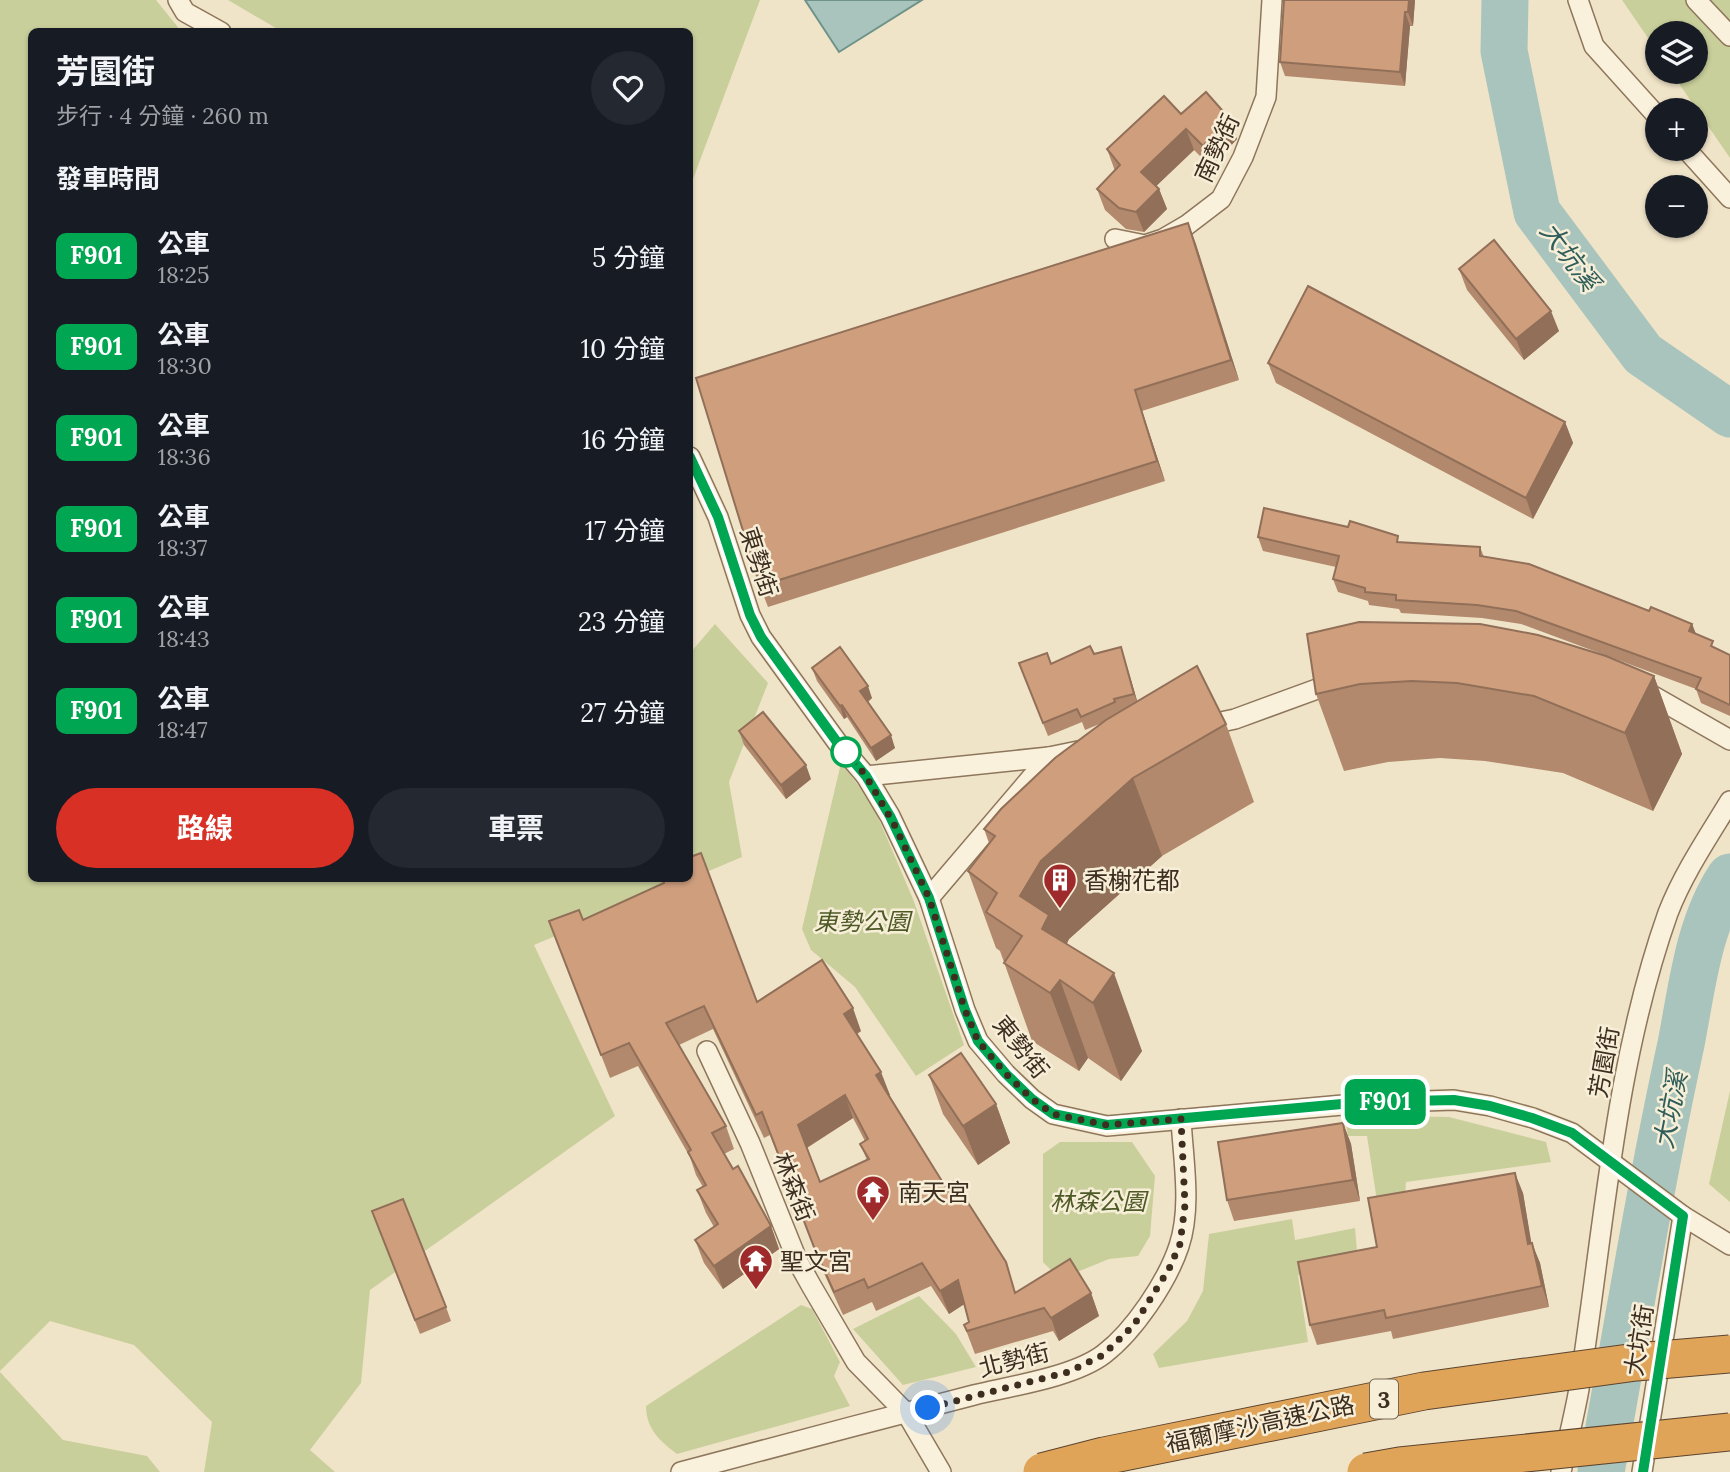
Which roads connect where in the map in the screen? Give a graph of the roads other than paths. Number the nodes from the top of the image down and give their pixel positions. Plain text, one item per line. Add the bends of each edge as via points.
1 (178, 0) edge
2 (1272, 0) edge
3 (1578, 0) edge
4 (1696, 0) edge
5 (214, 28) edge
6 (1730, 36) edge
7 (1645, 103) edge
8 (1697, 161) edge
9 (1730, 198) edge
10 (1115, 239) dead end
11 (693, 463) edge
12 (1351, 676) edge
13 (1618, 679) edge
14 (1182, 730) edge
15 (1730, 740) edge
16 (1102, 746) edge
17 (1049, 757) junction
18 (866, 776) junction
19 (1730, 802) edge
20 (929, 898) junction
21 (707, 1051) dead end
22 (1181, 1119) junction
23 (1611, 1160) junction
24 (1683, 1216) junction
25 (1730, 1245) edge
26 (1730, 1354) edge
27 (907, 1413) junction
28 (1730, 1432) edge
29 (681, 1472) edge
30 (941, 1472) edge
31 (1042, 1472) edge
32 (1366, 1472) edge
33 (1560, 1472) edge
34 (1643, 1472) edge

1 - 5 street via 185,12
2 - 10 street, 南勢街 via 1266,97 1221,200 1163,239 1145,245
3 - 7 street via 1594,46
4 - 6 street
8 - 9 street
11 - 18 street, 東勢街 via 718,517 761,637
12 - 14 street via 1234,719
13 - 15 street
16 - 17 street
17 - 18 street
17 - 20 street
18 - 20 street, 東勢街
19 - 23 street, 芳園街 via 1669,911 1639,1007
20 - 22 street, 東勢街 via 978,1041 1032,1099 1053,1114 1107,1125
21 - 27 street, 林森街 via 798,1262 856,1362
22 - 23 street, 東勢街 via 1364,1102 1454,1100 1522,1115 1572,1133
22 - 27 street, 北勢街 via 1185,1205 1180,1244 1134,1325 1103,1355 1068,1372
23 - 24 street, 東勢街
23 - 33 street, 芳園街 via 1578,1392
24 - 25 street
24 - 34 street, 大坑街
26 - 31 highway, 福爾摩沙高速公路 / 3, bridge via 1424,1391
27 - 29 street, 北勢街
27 - 30 street, 林森街
28 - 32 highway, bridge

